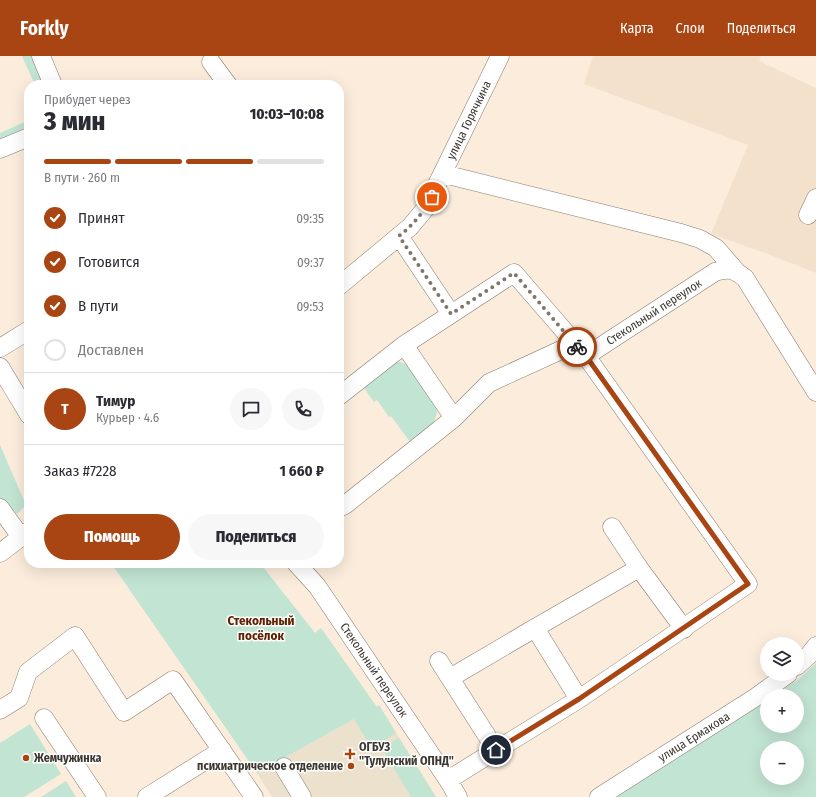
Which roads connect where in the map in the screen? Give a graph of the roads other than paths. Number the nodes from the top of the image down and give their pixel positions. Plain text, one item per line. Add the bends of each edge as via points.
1 (41, 56) edge
2 (500, 56) edge
3 (211, 62) dead end
4 (51, 80) edge
5 (224, 80) edge
6 (24, 140) edge
7 (0, 149) edge
8 (444, 174) junction
9 (816, 198) edge
10 (808, 215) dead end
11 (399, 236) junction
12 (736, 271) junction
13 (344, 282) edge
14 (451, 314) junction
15 (24, 333) edge
16 (404, 345) junction
17 (0, 348) edge
18 (580, 350) junction
19 (0, 367) edge
20 (344, 392) edge
21 (816, 392) edge
22 (24, 407) edge
23 (454, 418) junction
24 (344, 506) edge
25 (0, 508) edge
26 (612, 527) dead end
27 (24, 533) edge
28 (24, 535) edge
29 (0, 553) edge
30 (301, 568) edge
31 (639, 568) junction
32 (535, 628) junction
33 (684, 629) junction
34 (816, 646) edge
35 (804, 660) edge
36 (439, 661) dead end
37 (450, 678) junction
38 (779, 681) edge
39 (579, 699) junction
40 (0, 710) edge
41 (44, 718) dead end
42 (222, 750) junction
43 (496, 750) junction
44 (284, 767) dead end
45 (448, 780) junction
46 (97, 797) edge
47 (147, 797) edge
48 (254, 797) edge
49 (302, 797) edge
50 (458, 797) edge
51 (599, 797) edge

1 - 4 street
2 - 8 street, улица Горячкина
3 - 5 street
6 - 7 street
8 - 11 street, улица Горячкина via 426,209
8 - 12 street via 700,239 716,248
9 - 10 street
11 - 13 street, улица Горячкина
11 - 14 street
12 - 18 street, Стекольный переулок via 715,272
12 - 21 street via 745,278
14 - 16 street
14 - 18 street via 514,273
15 - 17 street
16 - 20 street
16 - 23 street
18 - 23 street, Стекольный переулок via 489,383
18 - 33 street via 748,584
19 - 22 street
23 - 24 street, Стекольный переулок
25 - 27 street
26 - 31 street
28 - 29 street
30 - 45 street, Стекольный переулок via 317,586
31 - 32 street
31 - 33 street
32 - 37 street
32 - 39 street
33 - 39 street
34 - 35 street
36 - 37 street
37 - 43 street
38 - 51 street, улица Ермакова
39 - 43 street
40 - 42 street via 19,698 28,672 75,636 124,712 173,680
41 - 46 street
42 - 47 street
42 - 48 street
43 - 45 street
44 - 49 street
45 - 50 street, Стекольный переулок

